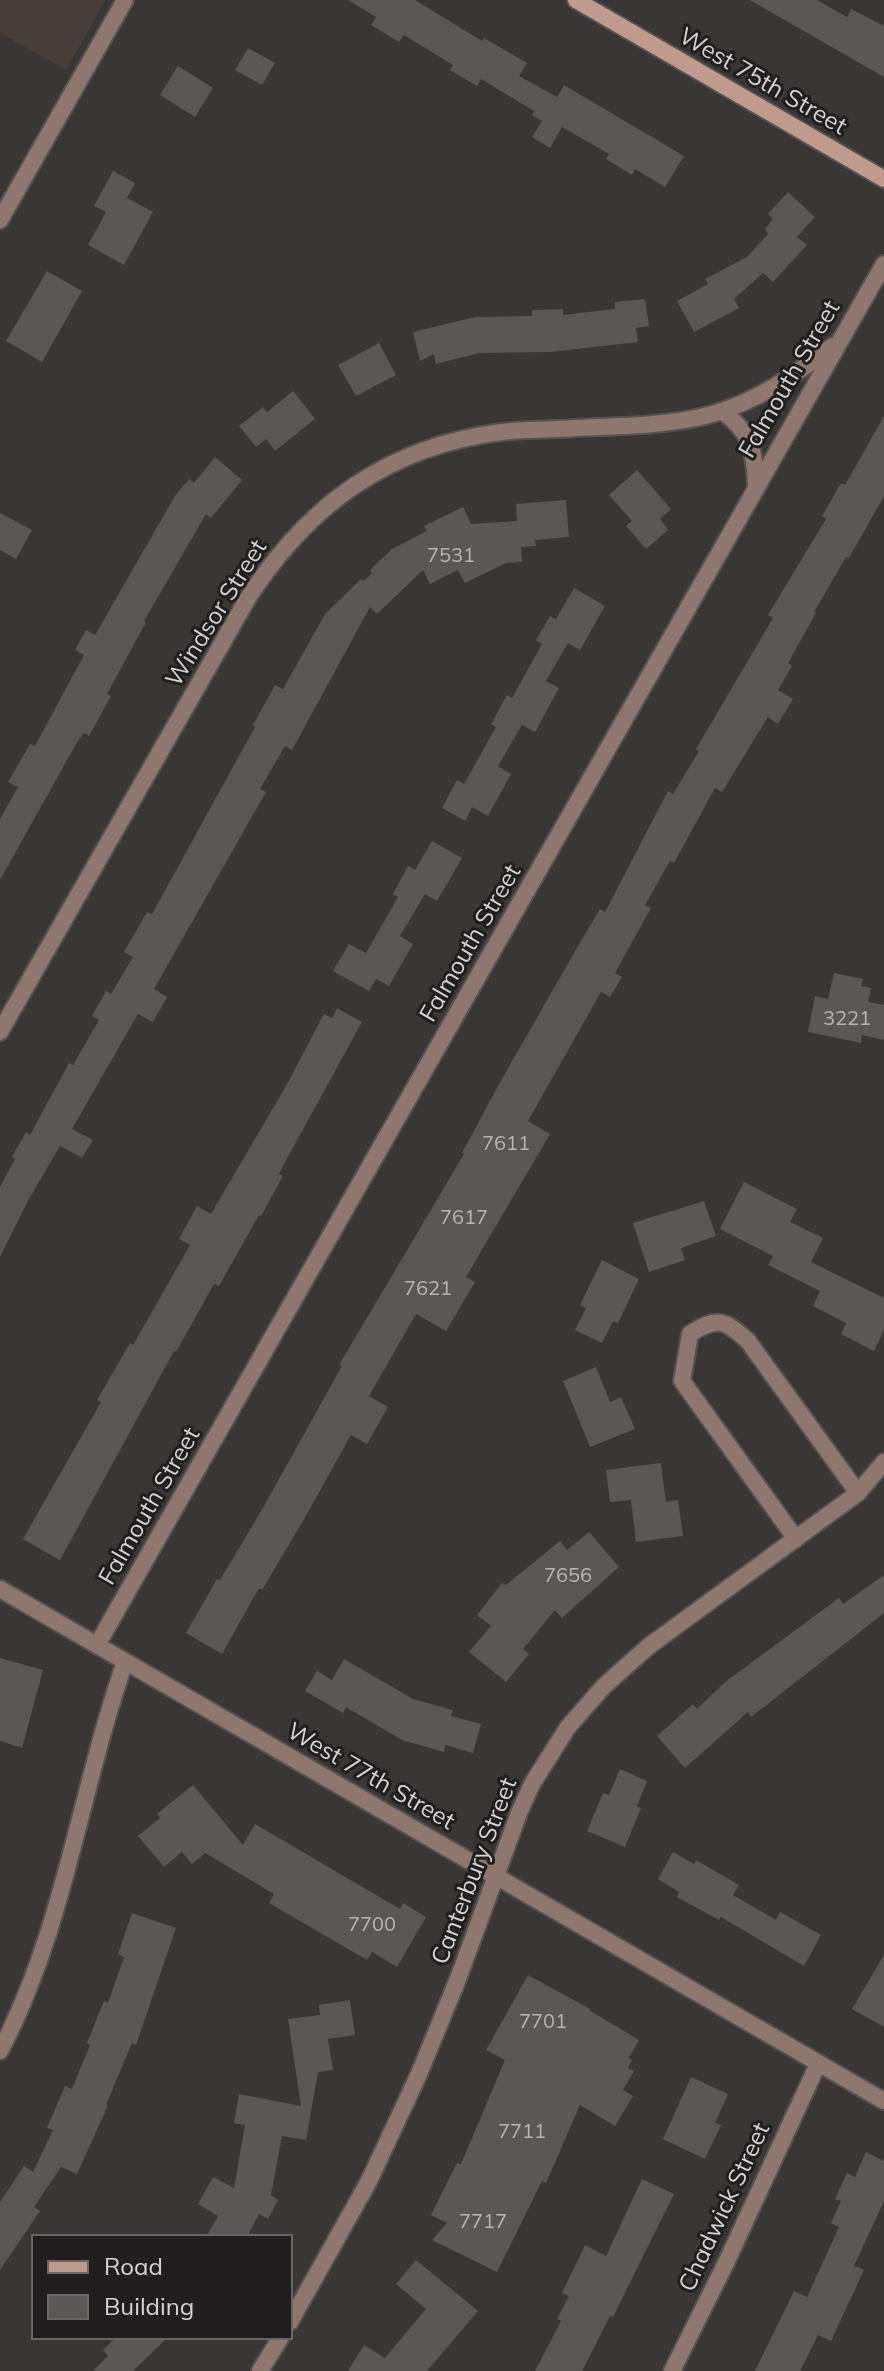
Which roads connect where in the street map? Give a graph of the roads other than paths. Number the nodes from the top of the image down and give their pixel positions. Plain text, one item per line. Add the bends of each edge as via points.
1 (125, 0) edge
2 (576, 0) edge
3 (884, 179) edge
4 (0, 220) edge
5 (884, 264) edge
6 (838, 342) junction
7 (722, 411) junction
8 (756, 485) junction
9 (0, 1032) edge
10 (884, 1462) edge
11 (858, 1493) junction
12 (796, 1539) junction
13 (0, 1589) edge
14 (97, 1645) junction
15 (125, 1662) junction
16 (496, 1876) junction
17 (0, 2051) edge
18 (818, 2064) junction
19 (884, 2101) edge
20 (292, 2318) edge
21 (280, 2339) edge
22 (260, 2371) edge
23 (672, 2371) edge

1 - 4 street
2 - 3 main road, West 75th Street
5 - 6 street, Falmouth Street
6 - 7 street, Windsor Street via 774,389
6 - 8 street, Falmouth Street
7 - 8 street via 751,443
7 - 9 street, Windsor Street via 652,425 504,432 457,440 373,473 297,531 248,598
8 - 14 street, Falmouth Street
10 - 11 street, Canterbury Street
11 - 12 street, Canterbury Street
11 - 12 street via 748,1341 720,1322 690,1334 682,1381
12 - 16 street, Canterbury Street via 649,1646 604,1686 568,1727 532,1784
13 - 14 street, West 77th Street
14 - 15 street, West 77th Street
15 - 16 street, West 77th Street
15 - 17 street via 37,1966
16 - 18 street, West 77th Street
16 - 20 street, Canterbury Street via 419,2074 369,2181
18 - 19 street, West 77th Street
18 - 23 street, Chadwick Street
21 - 22 street

